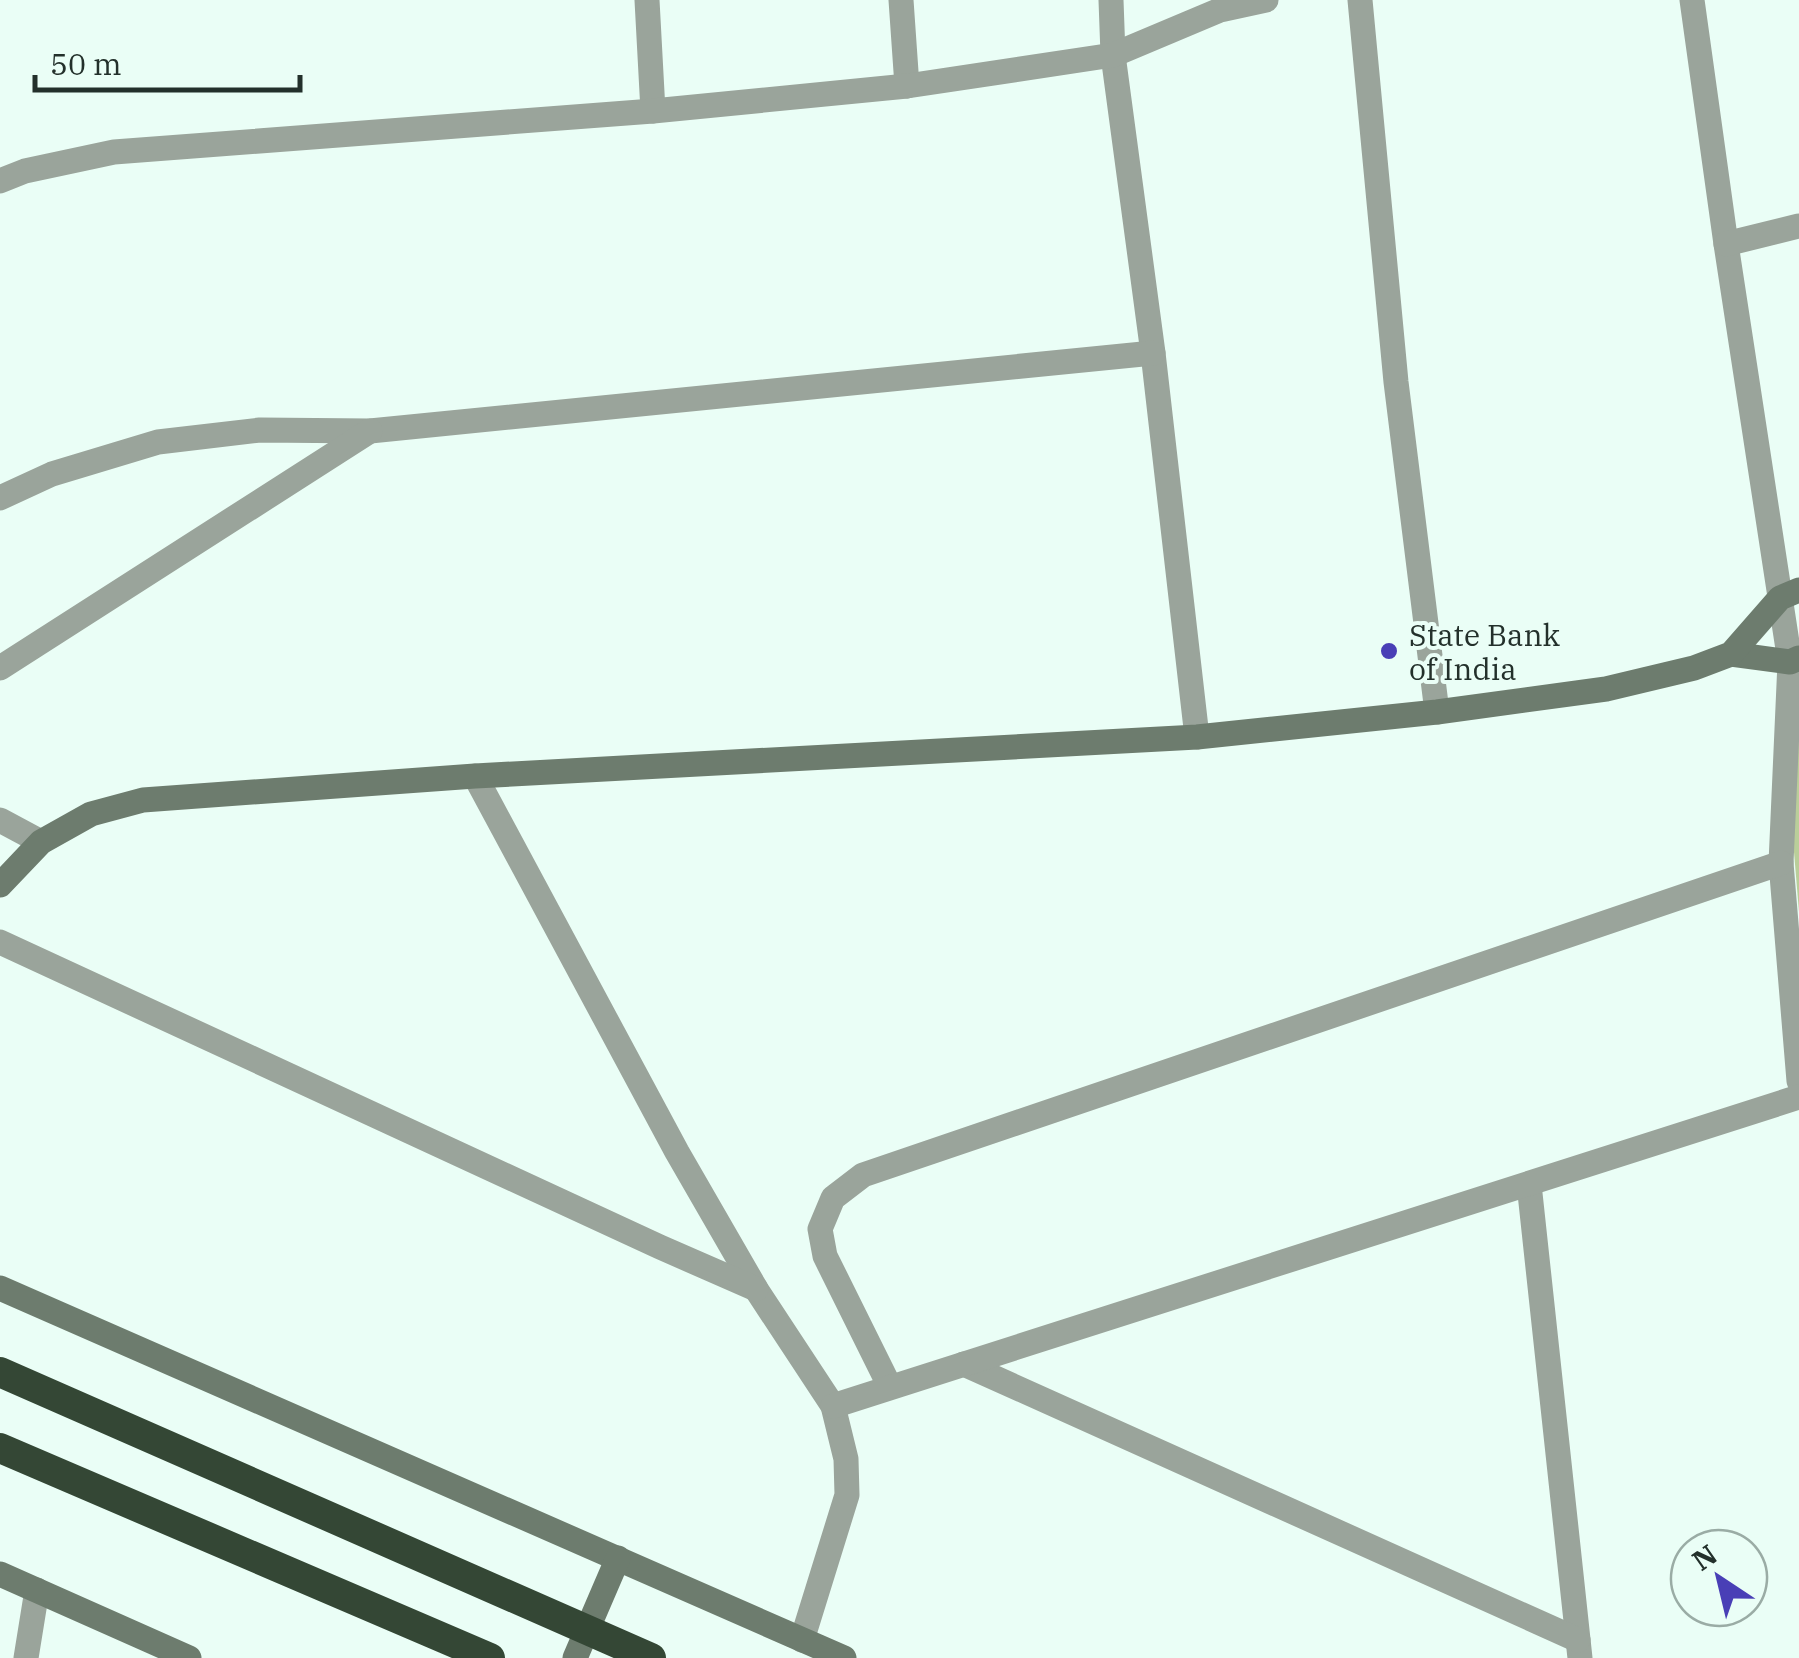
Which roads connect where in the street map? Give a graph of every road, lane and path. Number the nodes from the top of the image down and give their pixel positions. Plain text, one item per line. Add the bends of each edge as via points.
1 (647, 0) edge
2 (901, 0) edge
3 (1110, 0) edge
4 (1266, 0) edge
5 (1360, 0) edge
6 (1692, 0) edge
7 (1113, 55) junction
8 (908, 86) junction
9 (653, 111) junction
10 (0, 181) edge
11 (1799, 226) edge
12 (1726, 244) junction
13 (1153, 353) junction
14 (370, 431) junction
15 (0, 498) edge
16 (1790, 594) edge
17 (1731, 654) junction
18 (1794, 660) edge
19 (0, 668) edge
20 (1437, 712) junction
21 (1196, 737) junction
22 (475, 776) junction
23 (0, 820) edge
24 (41, 842) junction
25 (1781, 863) junction
26 (0, 885) edge
27 (0, 942) edge
28 (1799, 1081) edge
29 (1799, 1098) edge
30 (1529, 1184) junction
31 (0, 1288) edge
32 (756, 1289) junction
33 (964, 1364) junction
34 (0, 1372) edge
35 (890, 1388) junction
36 (833, 1406) junction
37 (0, 1448) edge
38 (618, 1558) junction
39 (0, 1574) edge
40 (37, 1590) junction
41 (802, 1640) junction
42 (1579, 1649) edge
43 (26, 1658) edge
44 (189, 1658) edge
45 (490, 1658) edge
46 (576, 1658) edge
47 (651, 1658) edge
48 (844, 1658) edge

1 - 9 street
2 - 8 street
3 - 7 street
4 - 7 street via 1220,10
5 - 20 street via 1396,382
6 - 12 street
7 - 8 street
7 - 13 street
8 - 9 street
9 - 10 street via 114,152
11 - 12 street
12 - 16 street
13 - 14 street
13 - 21 street
14 - 15 street via 260,430 158,442 52,474
14 - 19 street
16 - 17 street
16 - 18 street
17 - 18 street
17 - 20 street via 1606,689
18 - 25 street
20 - 21 street
21 - 22 street
22 - 24 street via 143,800 91,814
22 - 32 street
23 - 24 street
24 - 26 street
25 - 28 street
25 - 35 street via 863,1176 833,1198 820,1229 826,1256
27 - 32 street
29 - 30 street
30 - 33 street
30 - 42 street
31 - 38 street
32 - 36 street
33 - 35 street
33 - 42 street
34 - 47 highway
35 - 36 street
36 - 41 street via 847,1495
37 - 45 highway
38 - 41 street
38 - 46 street
39 - 40 street
40 - 43 street
40 - 44 street
41 - 48 street

